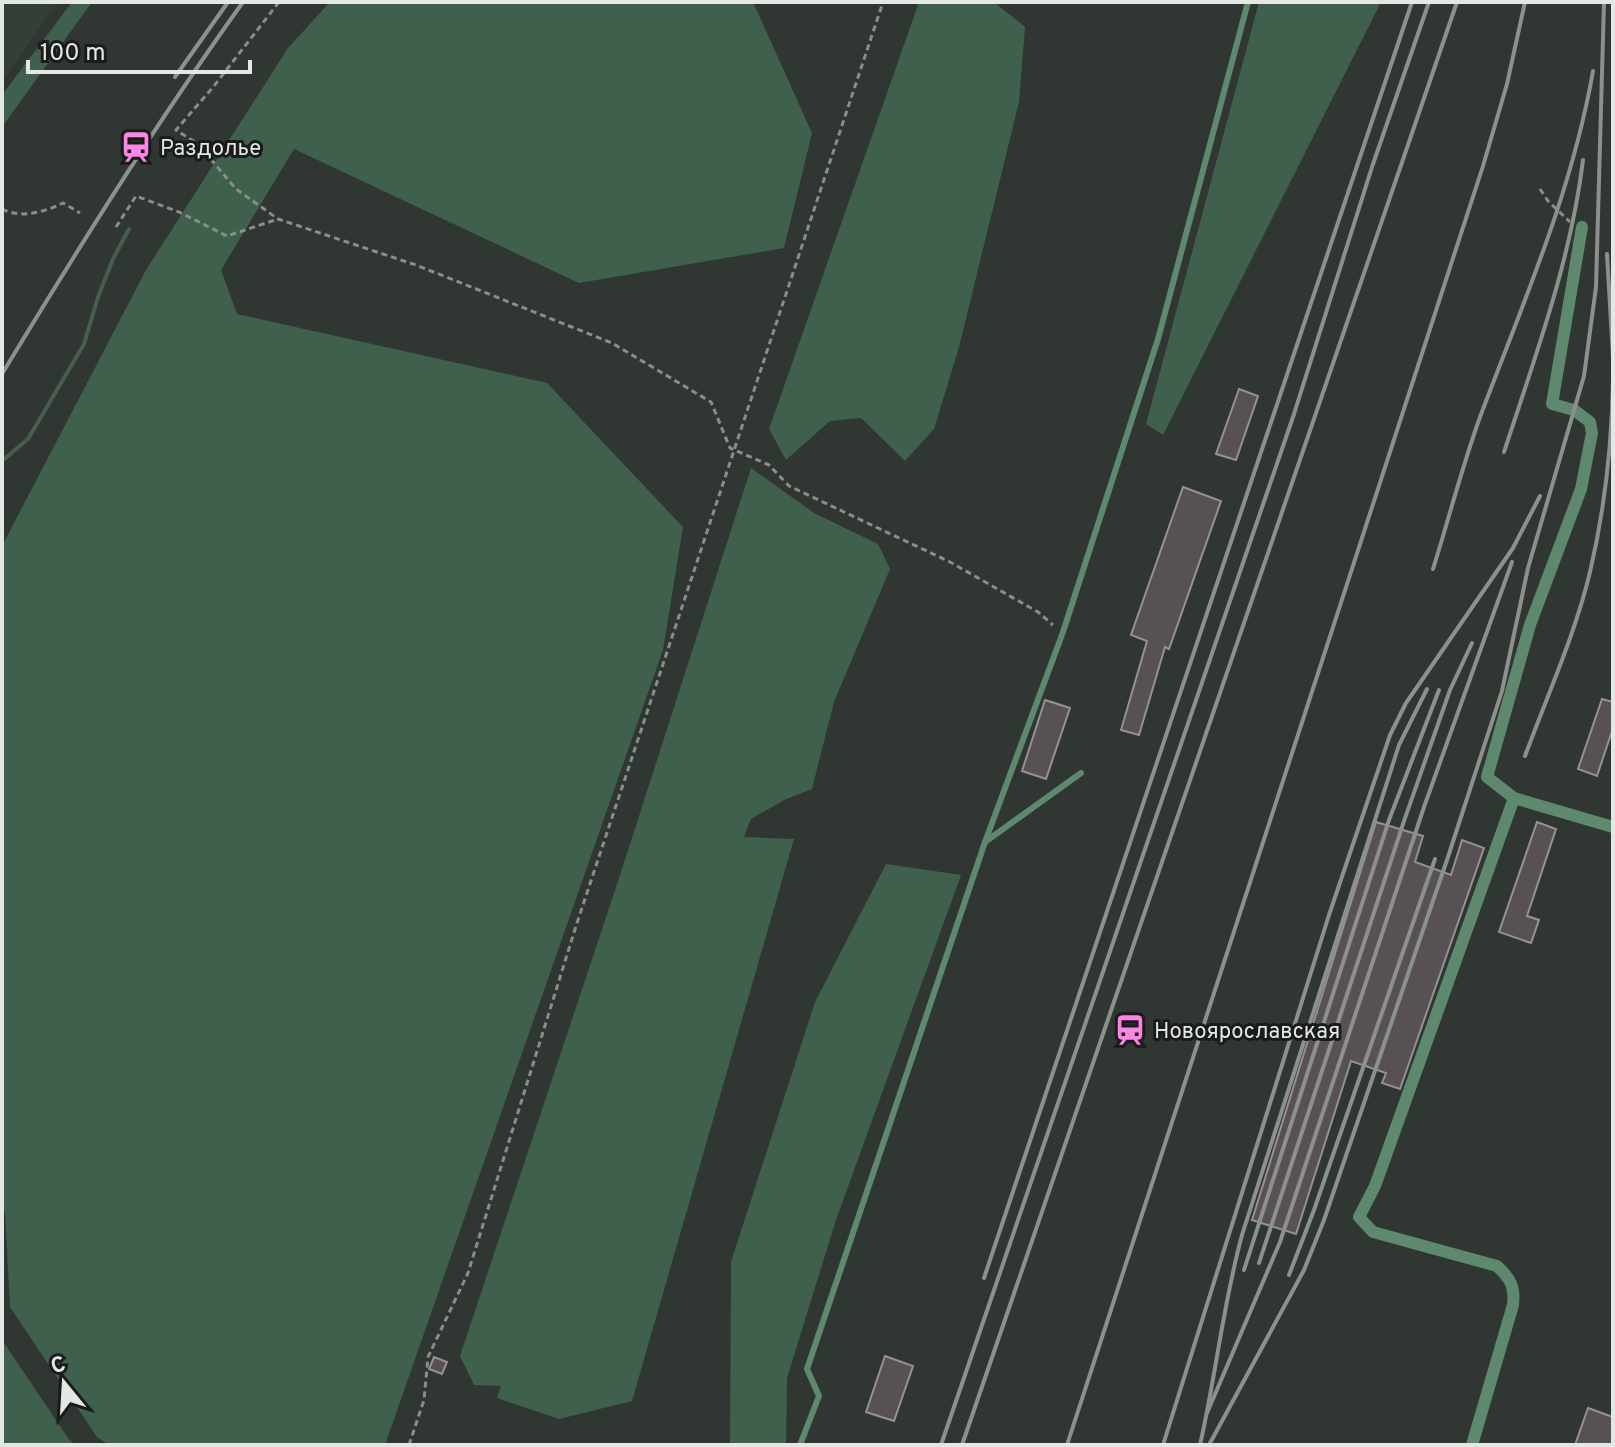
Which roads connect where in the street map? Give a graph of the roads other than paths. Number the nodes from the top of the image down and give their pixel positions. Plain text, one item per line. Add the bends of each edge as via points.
1 (1248, 2) edge
2 (1582, 227) road end
3 (1081, 773) dead end
4 (1514, 798) junction
5 (1613, 827) edge
6 (985, 842) junction
7 (800, 1445) edge
8 (1472, 1445) edge

1 - 6 lane via 1158,339 1063,632
2 - 4 street via 1552,404 1574,410 1590,422 1592,433 1581,489 1530,625 1487,777
3 - 6 lane
4 - 5 street
4 - 8 street via 1375,1186 1359,1217 1373,1232 1497,1266 1515,1289
6 - 7 lane via 807,1369 819,1396

